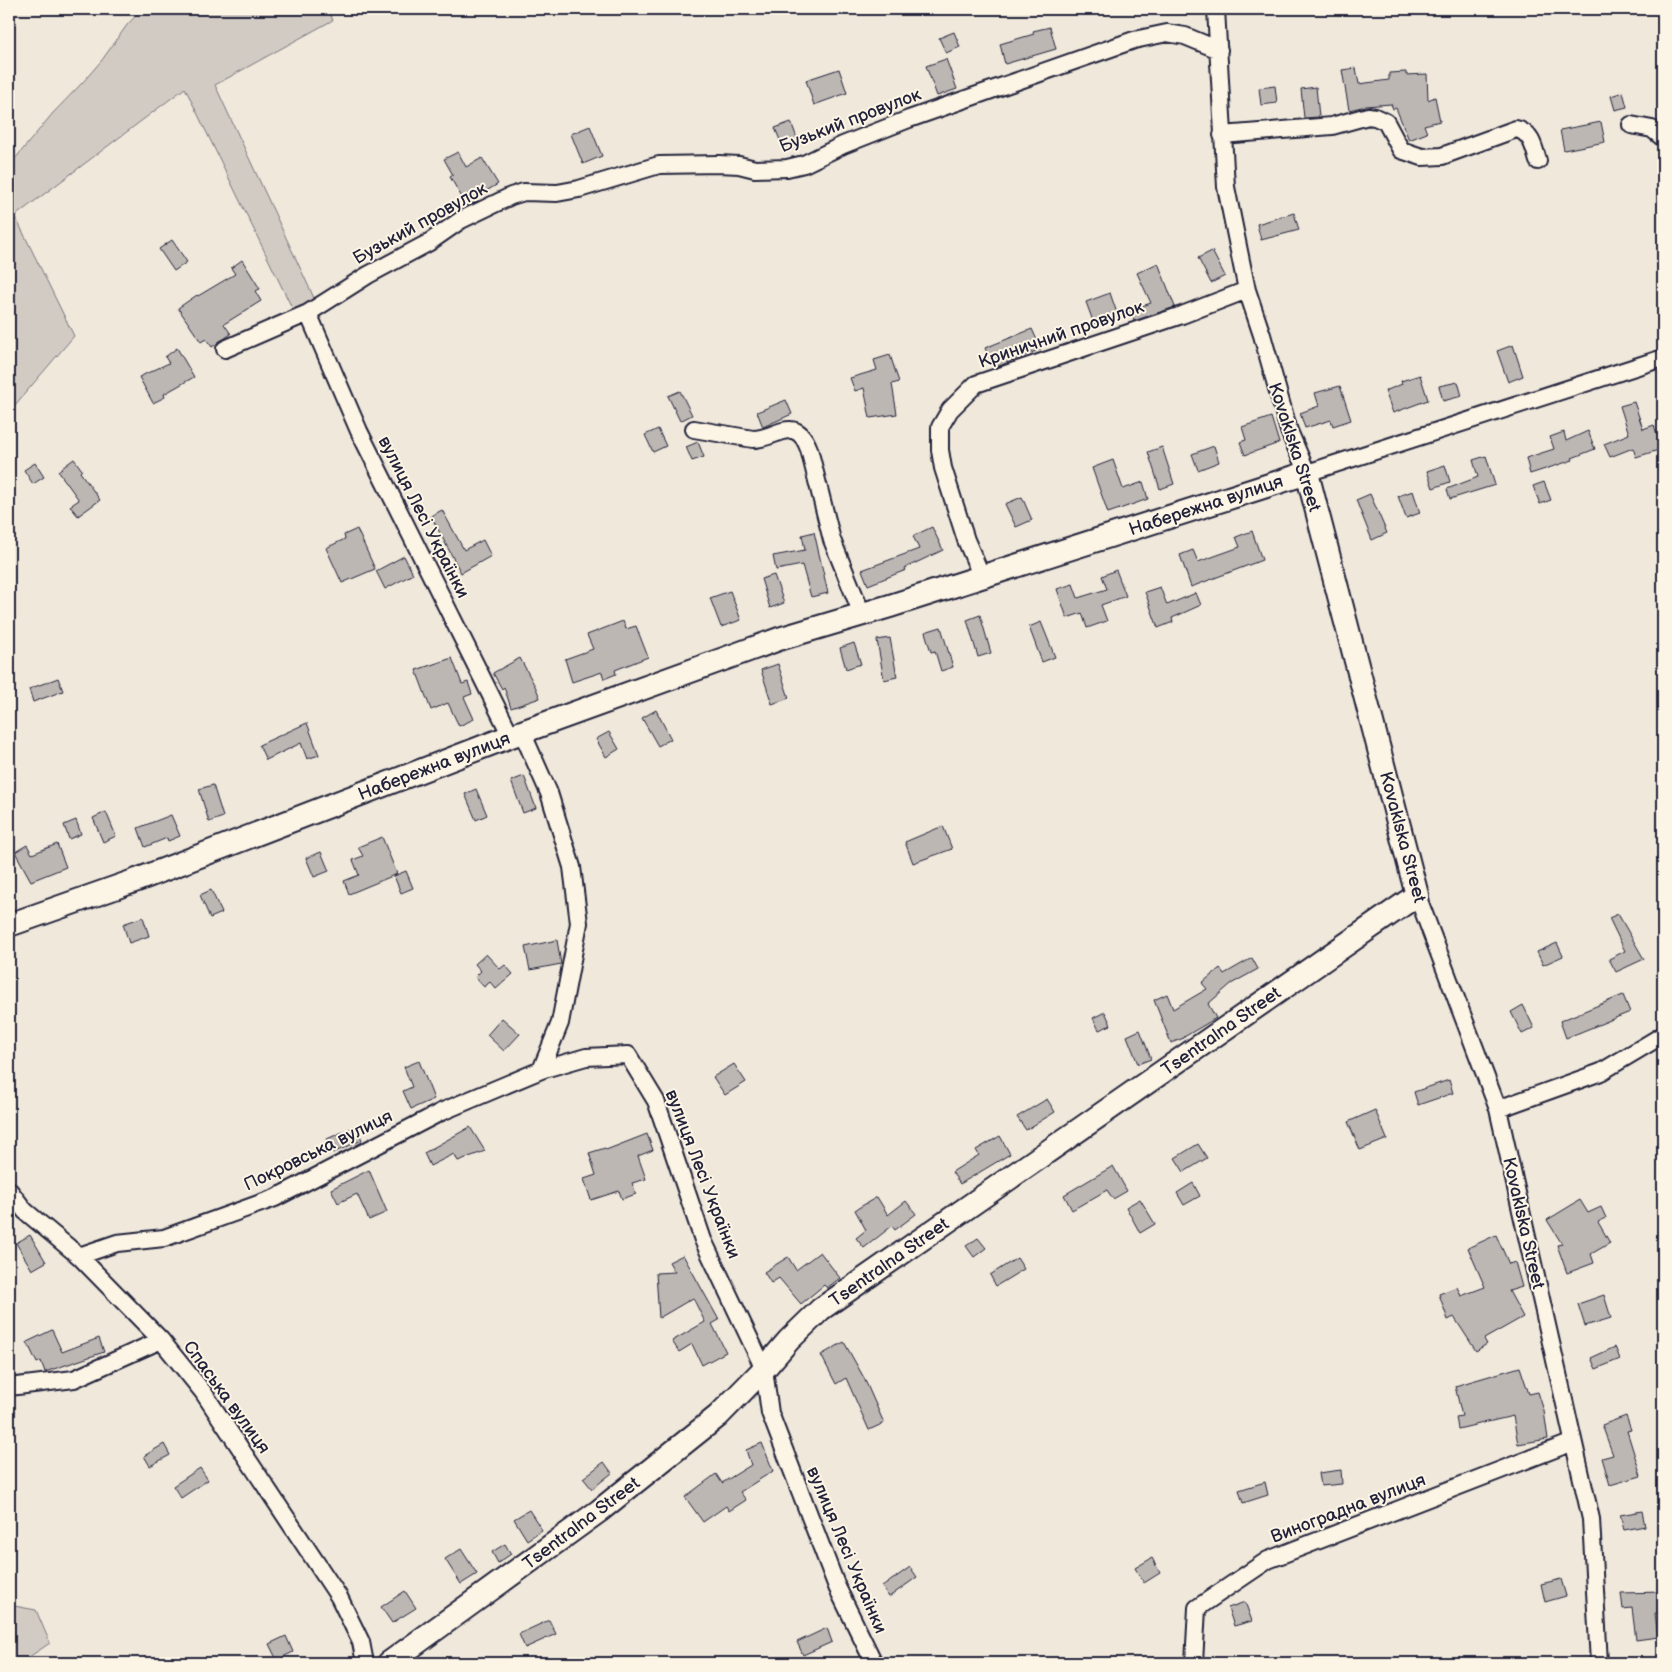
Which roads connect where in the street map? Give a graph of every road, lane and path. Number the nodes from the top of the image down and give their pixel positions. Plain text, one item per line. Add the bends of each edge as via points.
1 (1216, 9) edge
2 (1219, 50) junction
3 (1630, 125) dead end
4 (1222, 135) junction
5 (1663, 138) edge
6 (1538, 161) dead end
7 (1247, 290) junction
8 (308, 312) junction
9 (225, 349) dead end
10 (1663, 358) edge
11 (694, 429) dead end
12 (1307, 473) junction
13 (982, 576) junction
14 (862, 614) junction
15 (517, 734) junction
16 (1417, 895) junction
17 (9, 925) edge
18 (1663, 1035) edge
19 (541, 1070) junction
20 (1498, 1109) junction
21 (9, 1190) edge
22 (78, 1256) junction
23 (161, 1340) junction
24 (764, 1369) junction
25 (9, 1388) edge
26 (1573, 1442) junction
27 (365, 1663) edge
28 (389, 1663) edge
29 (874, 1663) edge
30 (1194, 1663) edge
31 (1600, 1663) edge

1 - 2 street, Kovaklska Street
2 - 4 street, Kovaklska Street
2 - 8 street, Бузький провулок via 1185,36 1167,33 1134,40 909,119 804,164 787,168 659,165 579,189 557,193 524,192 461,220
3 - 5 street via 1652,129
4 - 6 street via 1332,126 1368,116 1386,122 1401,150 1415,155 1442,156 1516,129 1526,133
4 - 7 street, Kovaklska Street via 1226,187
7 - 12 street, Kovaklska Street via 1289,431
7 - 13 street, Криничний провулок via 976,384 950,410 940,427 943,468 966,540
8 - 9 street, Бузький провулок
8 - 15 street, вулиця Лесі Українки via 359,431
10 - 12 street, Набережна вулиця
11 - 14 street via 753,439 793,430 805,438 832,540
12 - 13 street, Набережна вулиця
12 - 16 street, Kovaklska Street
13 - 14 street, Набережна вулиця
14 - 15 street, Набережна вулиця via 779,639
15 - 17 street, Набережна вулиця via 137,880
15 - 19 street, вулиця Лесі Українки via 550,793 572,867 579,923 560,1023
16 - 20 street, Kovaklska Street
16 - 24 street, Tsentralna Street via 821,1309
18 - 20 street via 1600,1072
19 - 22 street, Покровська вулиця via 441,1112 275,1198 164,1238 117,1244
19 - 24 street, вулиця Лесі Українки via 586,1057 628,1055 656,1101 703,1240
20 - 26 street, Kovaklska Street
21 - 22 street, Спаська вулиця via 25,1211
22 - 23 street, Спаська вулиця
23 - 25 street via 74,1379
23 - 27 street, Спаська вулиця via 203,1392 339,1597 361,1642
24 - 28 street, Tsentralna Street via 718,1416 599,1511
24 - 29 street, вулиця Лесі Українки via 770,1413 837,1587
26 - 30 street, Виноградна вулиця via 1268,1560 1197,1608
26 - 31 street, Kovaklska Street via 1591,1519

